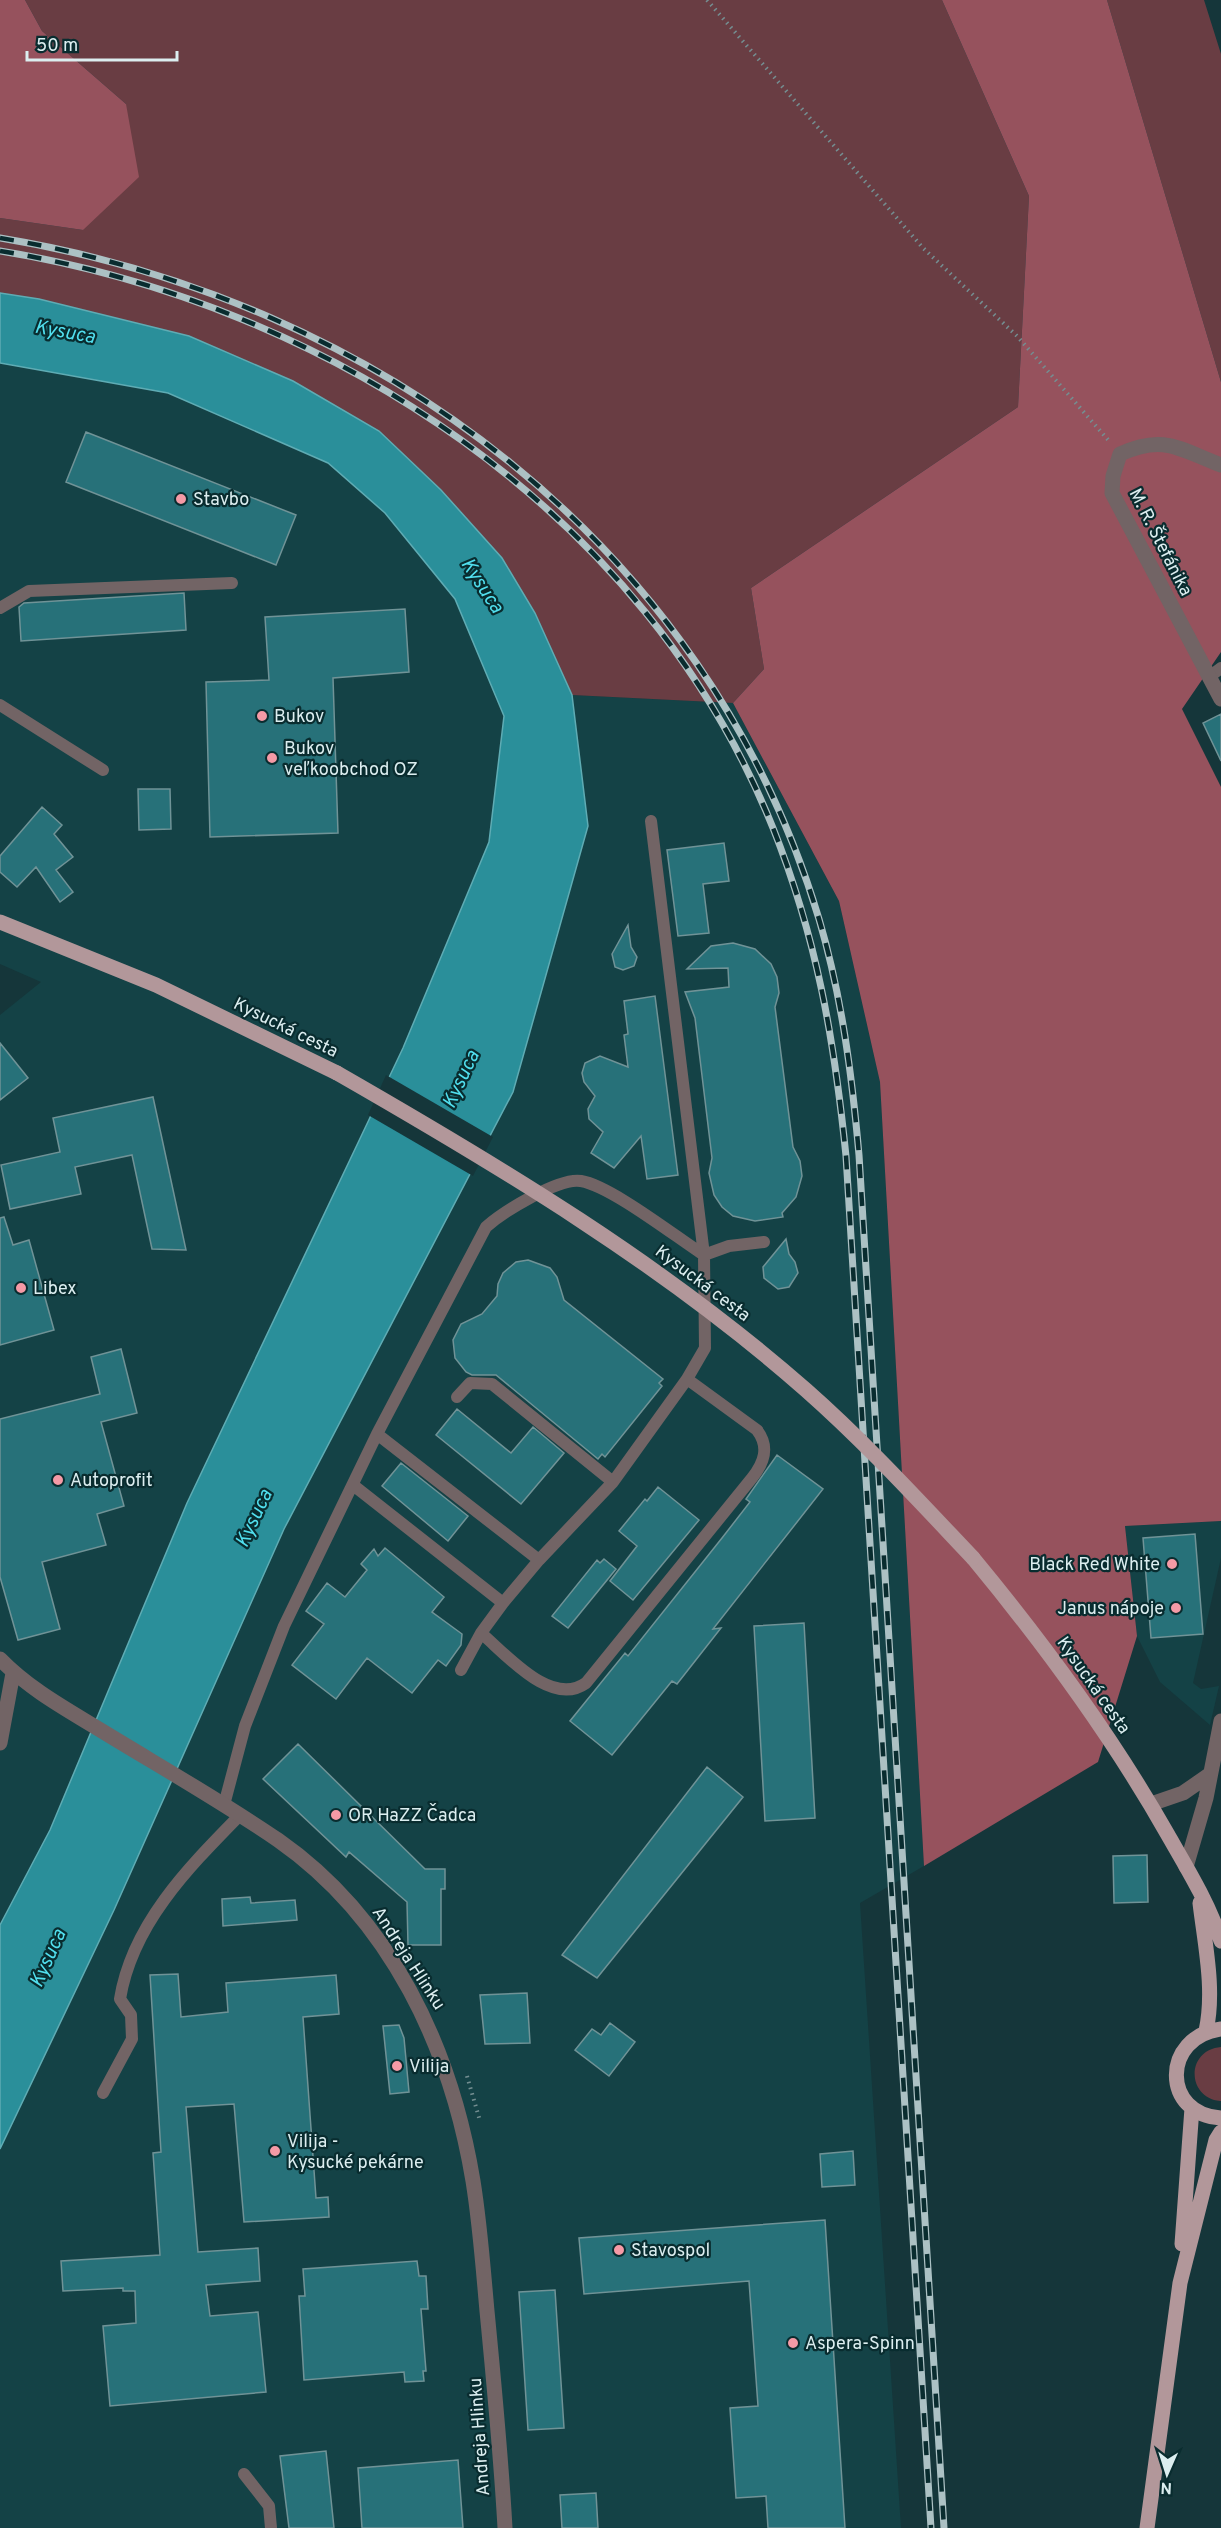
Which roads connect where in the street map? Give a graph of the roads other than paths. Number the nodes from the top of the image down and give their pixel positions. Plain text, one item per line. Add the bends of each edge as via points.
1 (1221, 465) edge
2 (232, 583) dead end
3 (0, 608) edge
4 (1215, 672) edge
5 (1221, 699) edge
6 (0, 705) edge
7 (103, 770) dead end
8 (651, 821) dead end
9 (0, 922) edge
10 (764, 1242) dead end
11 (704, 1255) junction
12 (687, 1379) junction
13 (457, 1397) dead end
14 (377, 1434) junction
15 (613, 1482) junction
16 (353, 1485) junction
17 (539, 1560) junction
18 (502, 1603) junction
19 (481, 1633) junction
20 (0, 1659) edge
21 (461, 1670) dead end
22 (13, 1673) junction
23 (1221, 1720) edge
24 (0, 1743) edge
25 (1209, 1775) junction
26 (1151, 1804) junction
27 (224, 1805) junction
28 (240, 1815) junction
29 (1186, 1867) junction
30 (1199, 1894) junction
31 (1221, 1941) edge
32 (1213, 2030) edge
33 (103, 2092) dead end
34 (1192, 2108) junction
35 (1221, 2118) edge
36 (1221, 2132) edge
37 (1180, 2283) junction
38 (244, 2474) dead end
39 (271, 2528) edge
40 (505, 2528) edge
41 (1147, 2528) edge

1 - 4 street, M. R. Štefánika via 1162,443 1140,445 1120,454 1112,493
2 - 3 lane via 29,591
4 - 5 street, M. R. Štefánika
6 - 7 lane
8 - 11 lane
9 - 26 main road, Kysucká cesta, bridge via 156,985 336,1073 541,1194 658,1272 735,1331 815,1398 973,1558 1065,1674
10 - 11 lane via 729,1246
11 - 12 lane via 705,1348
11 - 14 lane via 607,1191 581,1181 568,1181 501,1213 486,1227
12 - 15 lane
12 - 19 lane via 757,1431 764,1439 762,1462 586,1683 578,1688 560,1689 536,1680
13 - 15 lane via 470,1383 492,1383
14 - 16 lane
14 - 17 lane
15 - 17 lane
16 - 18 lane
16 - 27 lane via 284,1626 245,1726
17 - 18 lane
18 - 19 lane
19 - 21 lane
20 - 22 street, Andreja Hlinku
22 - 24 street
22 - 27 street, Andreja Hlinku
23 - 25 street
25 - 26 street via 1183,1793
25 - 29 street
26 - 29 main road, Kysucká cesta
27 - 28 street, Andreja Hlinku
28 - 33 lane via 155,1911 140,1939 125,1974 120,1999 131,2015 132,2038
28 - 40 street, Andreja Hlinku via 306,1863 352,1906 413,1995 443,2058 473,2181 501,2451
29 - 30 main road, Kysucká cesta
30 - 31 main road, Kysucká cesta
30 - 32 main road, Kysucká cesta
32 - 34 main road, Kysucká cesta via 1194,2038 1178,2059 1178,2086
34 - 35 main road
34 - 37 main road
36 - 37 main road
37 - 41 main road
38 - 39 lane via 269,2506

